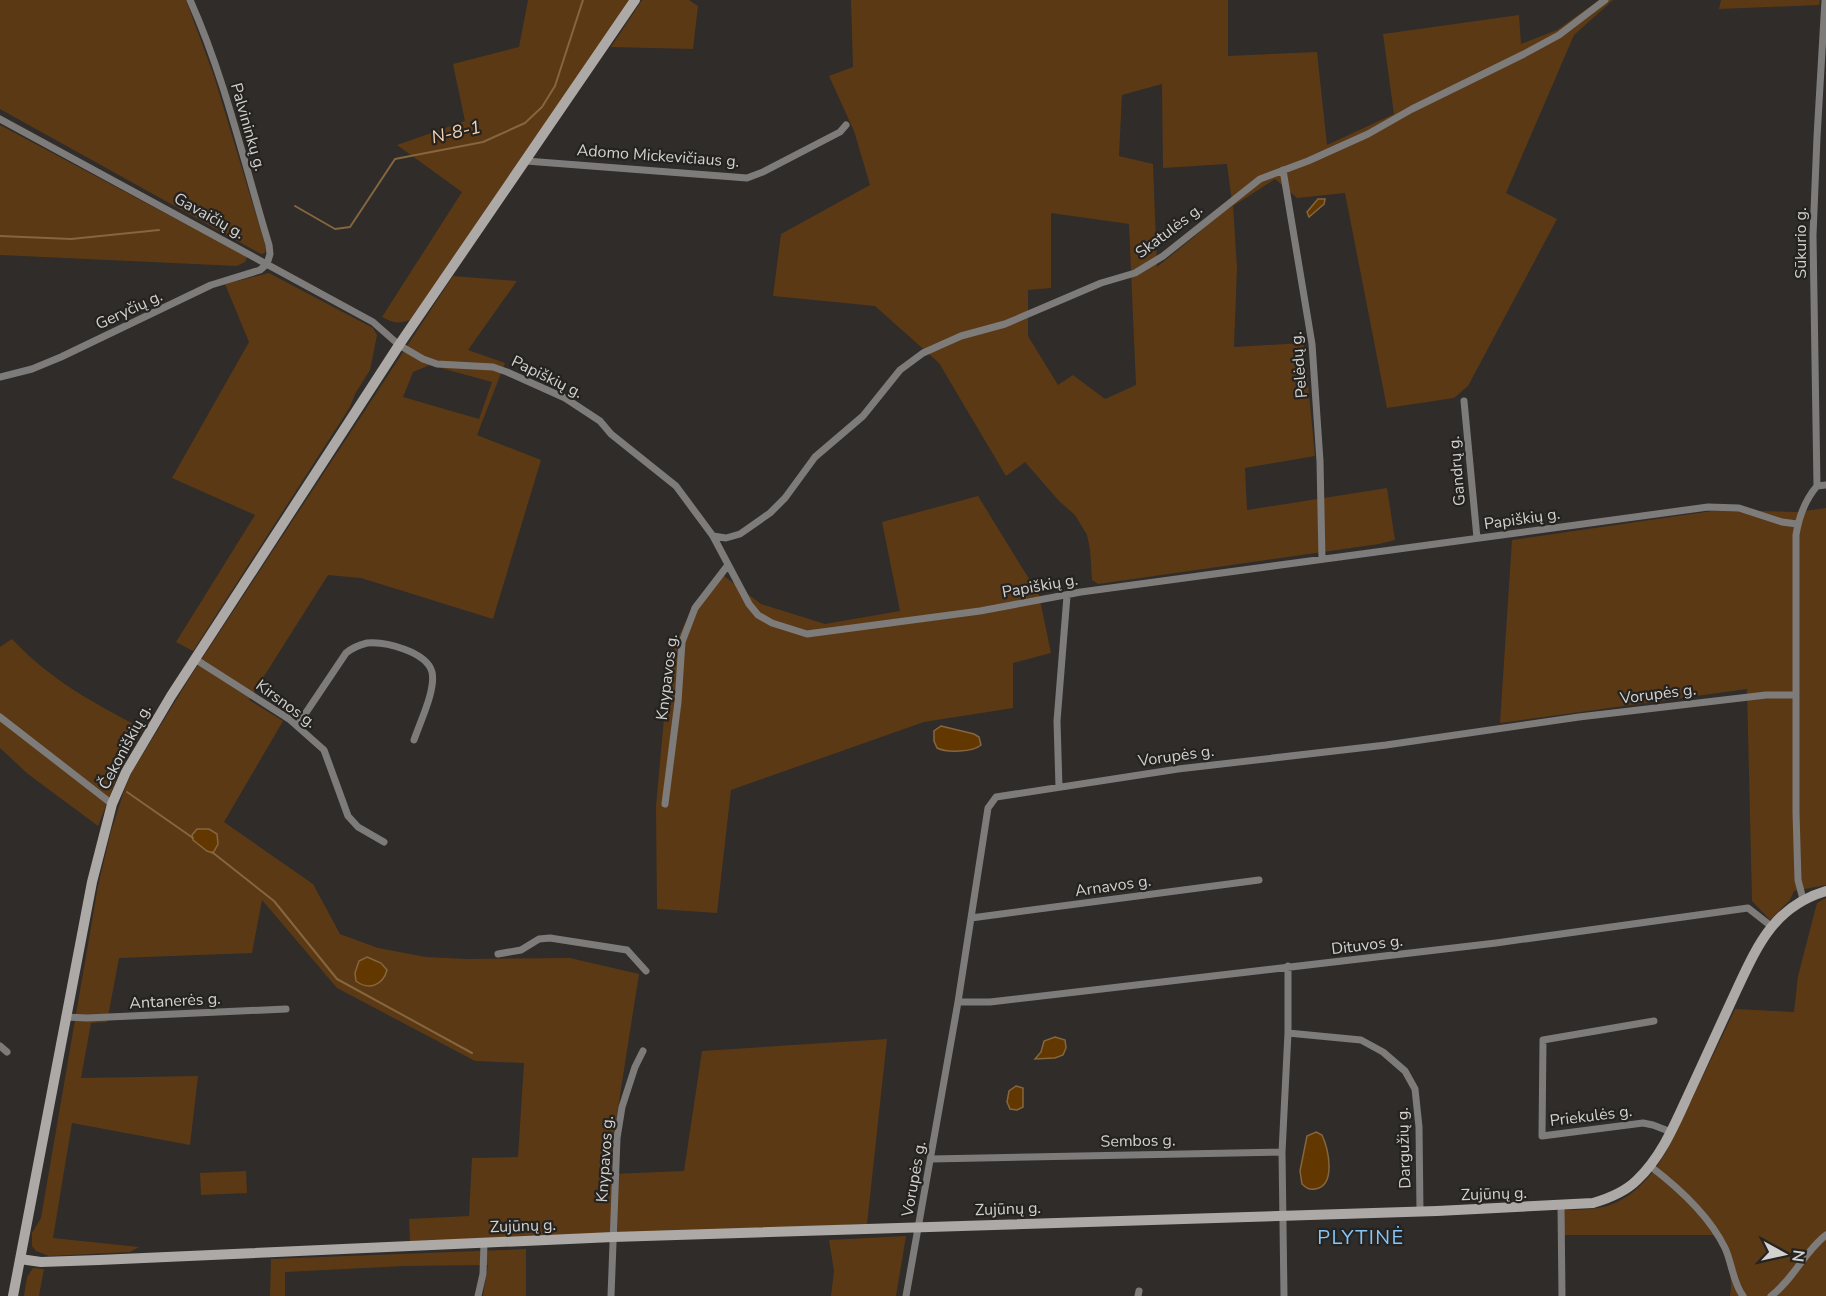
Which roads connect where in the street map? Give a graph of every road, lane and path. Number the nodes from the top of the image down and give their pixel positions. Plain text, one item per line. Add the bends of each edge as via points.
1 (190, 0) edge
2 (635, 0) edge
3 (1605, 0) edge
4 (1825, 0) edge
5 (1825, 12) edge
6 (0, 119) edge
7 (846, 125) dead end
8 (526, 161) junction
9 (1283, 170) junction
10 (267, 264) junction
11 (399, 345) junction
12 (0, 377) edge
13 (1464, 401) dead end
14 (1826, 485) edge
15 (1817, 486) junction
16 (1797, 524) junction
17 (713, 536) junction
18 (1477, 538) junction
19 (1322, 560) junction
20 (728, 565) junction
21 (1067, 596) junction
22 (195, 659) junction
23 (1795, 695) junction
24 (0, 717) edge
25 (297, 726) junction
26 (414, 740) dead end
27 (1059, 786) junction
28 (112, 804) junction
29 (665, 804) dead end
30 (384, 842) dead end
31 (1259, 880) dead end
32 (1826, 891) edge
33 (1803, 899) junction
34 (970, 918) junction
35 (1771, 926) junction
36 (498, 954) dead end
37 (1288, 966) junction
38 (646, 971) dead end
39 (958, 1002) junction
40 (286, 1009) dead end
41 (65, 1017) junction
42 (1654, 1021) dead end
43 (1288, 1033) junction
44 (0, 1046) edge
45 (643, 1051) dead end
46 (7, 1052) dead end
47 (1671, 1132) junction
48 (1282, 1152) junction
49 (931, 1159) junction
50 (1650, 1166) junction
51 (1561, 1206) junction
52 (1420, 1211) junction
53 (1284, 1215) junction
54 (919, 1227) junction
55 (1826, 1235) edge
56 (613, 1237) junction
57 (484, 1243) junction
58 (20, 1259) junction
59 (1741, 1295) edge
60 (14, 1296) edge
61 (478, 1296) edge
62 (611, 1296) edge
63 (906, 1296) edge
64 (1284, 1296) edge
65 (1562, 1296) edge
66 (1772, 1296) edge

1 - 10 street, Palvininkų g. via 206,35 269,245
2 - 8 main road
3 - 9 street, Skatulės g. via 1559,35 1524,54 1368,134
4 - 5 street, Sūkurio g.
5 - 15 street, Sūkurio g. via 1814,225
6 - 10 street, Gavaičių g.
7 - 8 street, Adomo Mickevičiaus g. via 840,132 747,178
8 - 11 main road
9 - 17 street, Skatulės g. via 1260,179 1163,256 1135,273 923,353 900,370 863,416 815,457 770,513 740,534
9 - 19 street, Pelėdų g. via 1312,344
10 - 11 street, Gavaičių g. via 373,322
10 - 12 street, Geryčių g. via 260,270 211,285 61,357
11 - 17 street, Papiškių g. via 437,364 493,367 565,398 600,421 676,486
11 - 22 main road, Čekoniškių g.
13 - 18 street, Gandrų g.
14 - 15 street
15 - 16 street
16 - 18 street, Papiškių g. via 1739,508 1708,507
16 - 23 street
17 - 20 street, Papiškių g.
18 - 19 street, Papiškių g.
19 - 21 street, Papiškių g.
20 - 21 street, Papiškių g. via 758,615 807,634
20 - 29 street, Knypavos g. via 695,608 682,642
21 - 27 street via 1057,722
22 - 25 street, Kirsnos g.
22 - 28 main road, Čekoniškių g. via 143,741
23 - 27 street, Vorupės g. via 1589,715
23 - 33 street via 1798,880
24 - 28 street
25 - 26 street via 346,653 365,644 383,644 418,655 432,674 431,690
25 - 30 street, Kirsnos g. via 324,750 348,816 358,827
27 - 34 street, Vorupės g. via 1006,794 990,803
28 - 41 main road, Čekoniškių g.
31 - 34 street, Arnavos g.
32 - 33 main road, Zujūnų g.
33 - 35 main road, Zujūnų g.
34 - 39 street, Vorupės g.
35 - 37 street, Dituvos g. via 1748,908 1496,944
35 - 47 main road, Zujūnų g. via 1752,958
36 - 38 street via 550,938 627,950
37 - 39 street, Dituvos g. via 1186,981
37 - 43 street
39 - 49 street, Vorupės g.
40 - 41 street, Antanerės g.
41 - 58 main road, Čekoniškių g.
42 - 47 street, Priekulės g. via 1543,1040 1542,1136 1643,1123
43 - 48 street
43 - 52 street, Dargužių g. via 1362,1040 1405,1071 1415,1089
44 - 46 street
45 - 56 street, Knypavos g. via 622,1107
47 - 50 main road, Zujūnų g.
48 - 49 street, Sembos g.
48 - 53 street
49 - 54 street, Vorupės g.
50 - 51 main road, Zujūnų g. via 1609,1199
50 - 59 street via 1678,1189 1716,1232 1730,1259
51 - 52 main road, Zujūnų g.
51 - 65 street
52 - 53 main road, Zujūnų g.
53 - 54 main road, Zujūnų g.
53 - 64 street
54 - 56 main road, Zujūnų g.
54 - 63 street, Vorupės g.
55 - 66 street
56 - 57 main road, Zujūnų g.
56 - 62 street, Knypavos g.
57 - 58 main road, Zujūnų g. via 87,1261
57 - 61 street
58 - 60 main road, Čekoniškių g.

